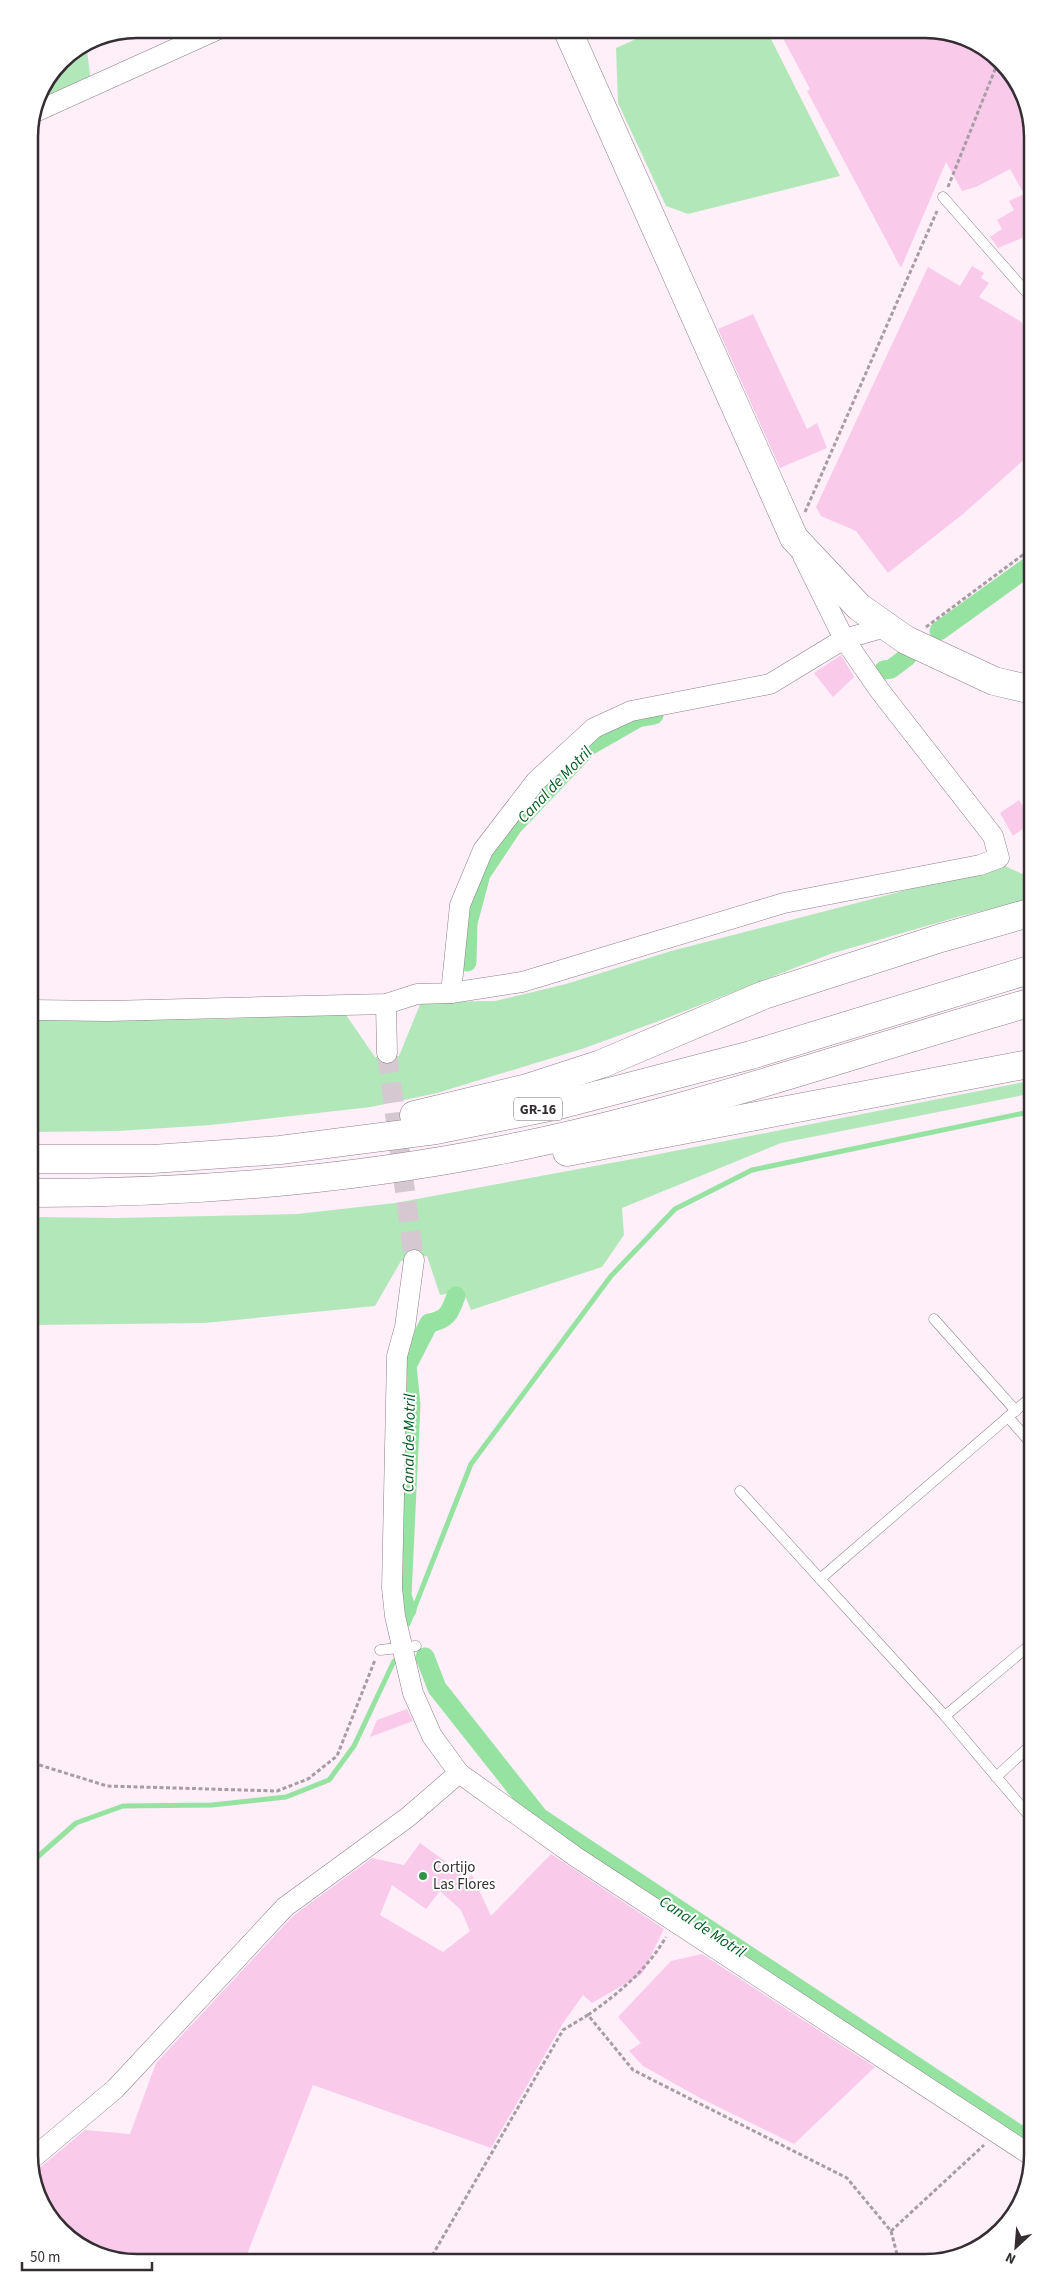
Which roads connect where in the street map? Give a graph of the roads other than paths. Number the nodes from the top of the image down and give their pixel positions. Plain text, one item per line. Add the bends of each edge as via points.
1 (198, 38) edge
2 (571, 38) edge
3 (42, 109) edge
4 (943, 197) road end
5 (1024, 290) edge
6 (794, 538) junction
7 (896, 634) junction
8 (844, 639) junction
9 (1024, 688) edge
10 (1024, 914) edge
11 (1024, 972) edge
12 (451, 993) junction
13 (386, 1004) junction
14 (1024, 1005) edge
15 (38, 1010) edge
16 (387, 1052) tunnel mouth
17 (1024, 1065) edge
18 (280, 1150) junction
19 (38, 1159) edge
20 (440, 1161) junction
21 (38, 1192) edge
22 (414, 1260) tunnel mouth
23 (934, 1319) dead end
24 (1024, 1403) edge
25 (1012, 1414) junction
26 (1024, 1433) edge
27 (740, 1491) dead end
28 (820, 1579) junction
29 (409, 1646) junction
30 (380, 1650) road end
31 (1024, 1650) edge
32 (945, 1716) junction
33 (1024, 1751) edge
34 (458, 1773) junction
35 (996, 1777) junction
36 (1024, 1810) edge
37 (1024, 2151) edge
38 (38, 2154) edge

1 - 3 street
2 - 6 main road
4 - 5 lane
6 - 7 main road via 858,607
6 - 8 street
7 - 8 street
7 - 9 main road via 994,680
8 - 12 street via 770,684 632,711 594,728 536,781 484,850 460,905
8 - 12 street via 880,691 993,836 999,858 980,865 784,903 522,982
10 - 18 main road via 764,995 601,1064 527,1088 387,1121 322,1132
11 - 18 main road, GR-16 via 751,1055 559,1105 436,1130
12 - 13 street via 417,994
13 - 15 street
13 - 16 street
14 - 20 main road, GR-16 via 732,1094 497,1151
17 - 20 main road via 495,1165
18 - 19 main road, GR-16 via 153,1159
20 - 21 main road, GR-16 via 335,1176 207,1188
22 - 29 street via 405,1327 397,1356 392,1480 392,1588
23 - 25 lane
24 - 25 lane
25 - 26 lane
25 - 28 lane
27 - 28 lane
28 - 32 lane
29 - 30 lane
29 - 34 street via 413,1693 432,1736
31 - 32 lane
32 - 35 lane
33 - 35 lane
34 - 37 street via 576,1858
34 - 38 street via 408,1817 284,1907 116,2089
35 - 36 lane

